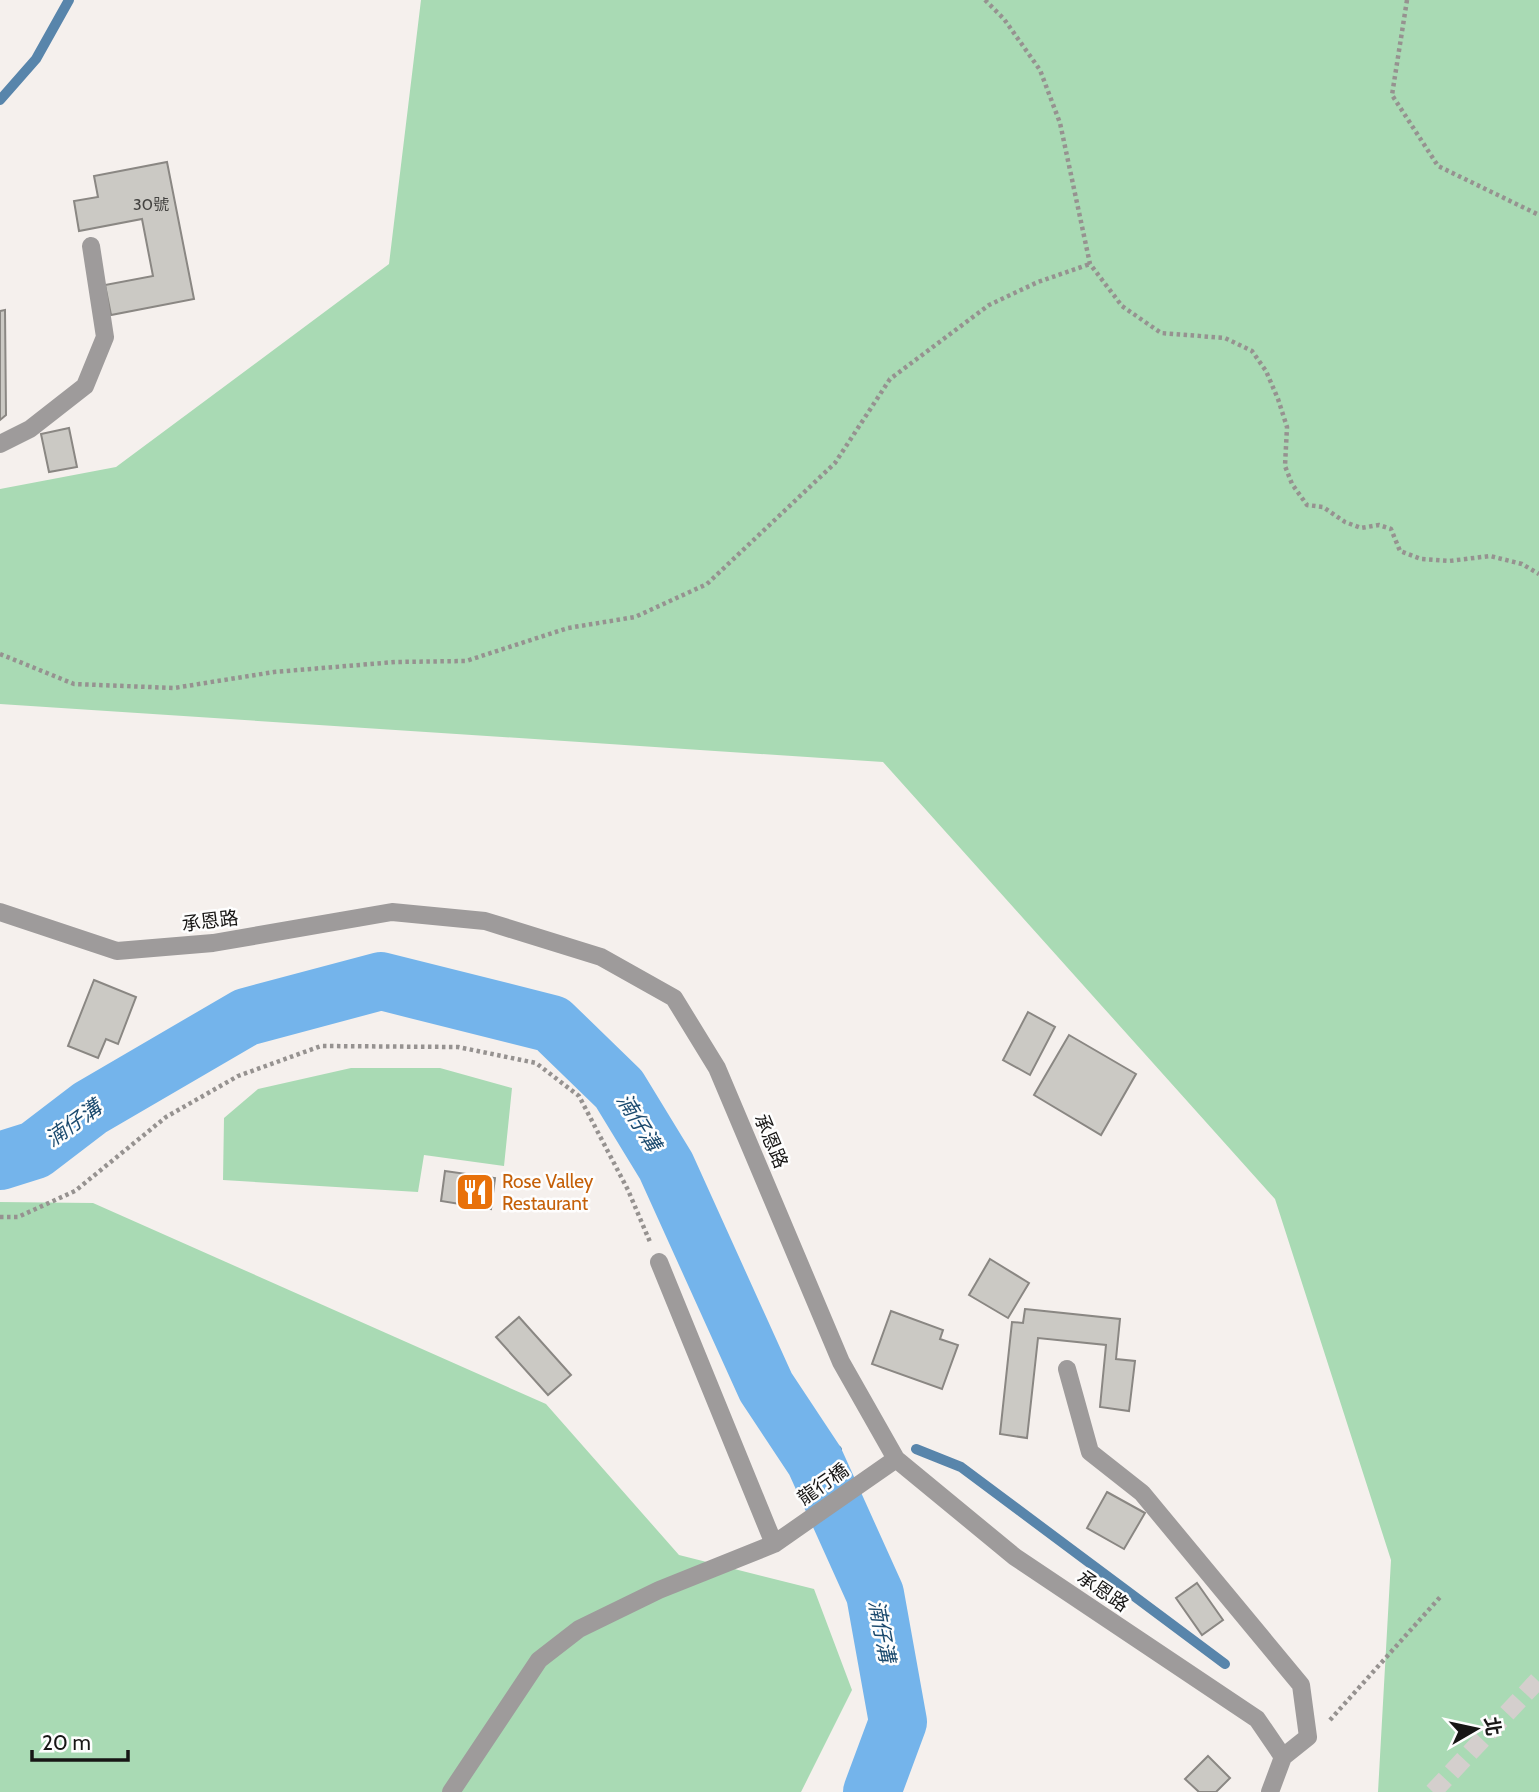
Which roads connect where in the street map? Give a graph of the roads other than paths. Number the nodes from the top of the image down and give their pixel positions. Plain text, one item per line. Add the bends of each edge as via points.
1 (91, 246) dead end
2 (0, 444) edge
3 (0, 912) edge
4 (659, 1262) road end
5 (1067, 1368) dead end
6 (896, 1459) junction
7 (774, 1544) junction
8 (1283, 1757) junction
9 (452, 1792) edge
10 (1270, 1792) edge

1 - 2 street via 105,337 85,386 30,429
3 - 6 street, 承恩路 via 117,951 213,943 392,912 485,921 601,957 674,998 718,1068 841,1362
4 - 7 street
5 - 8 street via 1090,1452 1142,1493 1301,1685 1308,1737
6 - 7 street, 龍行橋
6 - 8 street, 承恩路 via 1015,1557 1257,1719
7 - 9 street, 龍行橋 via 659,1590 579,1629 549,1652 539,1660
8 - 10 street

